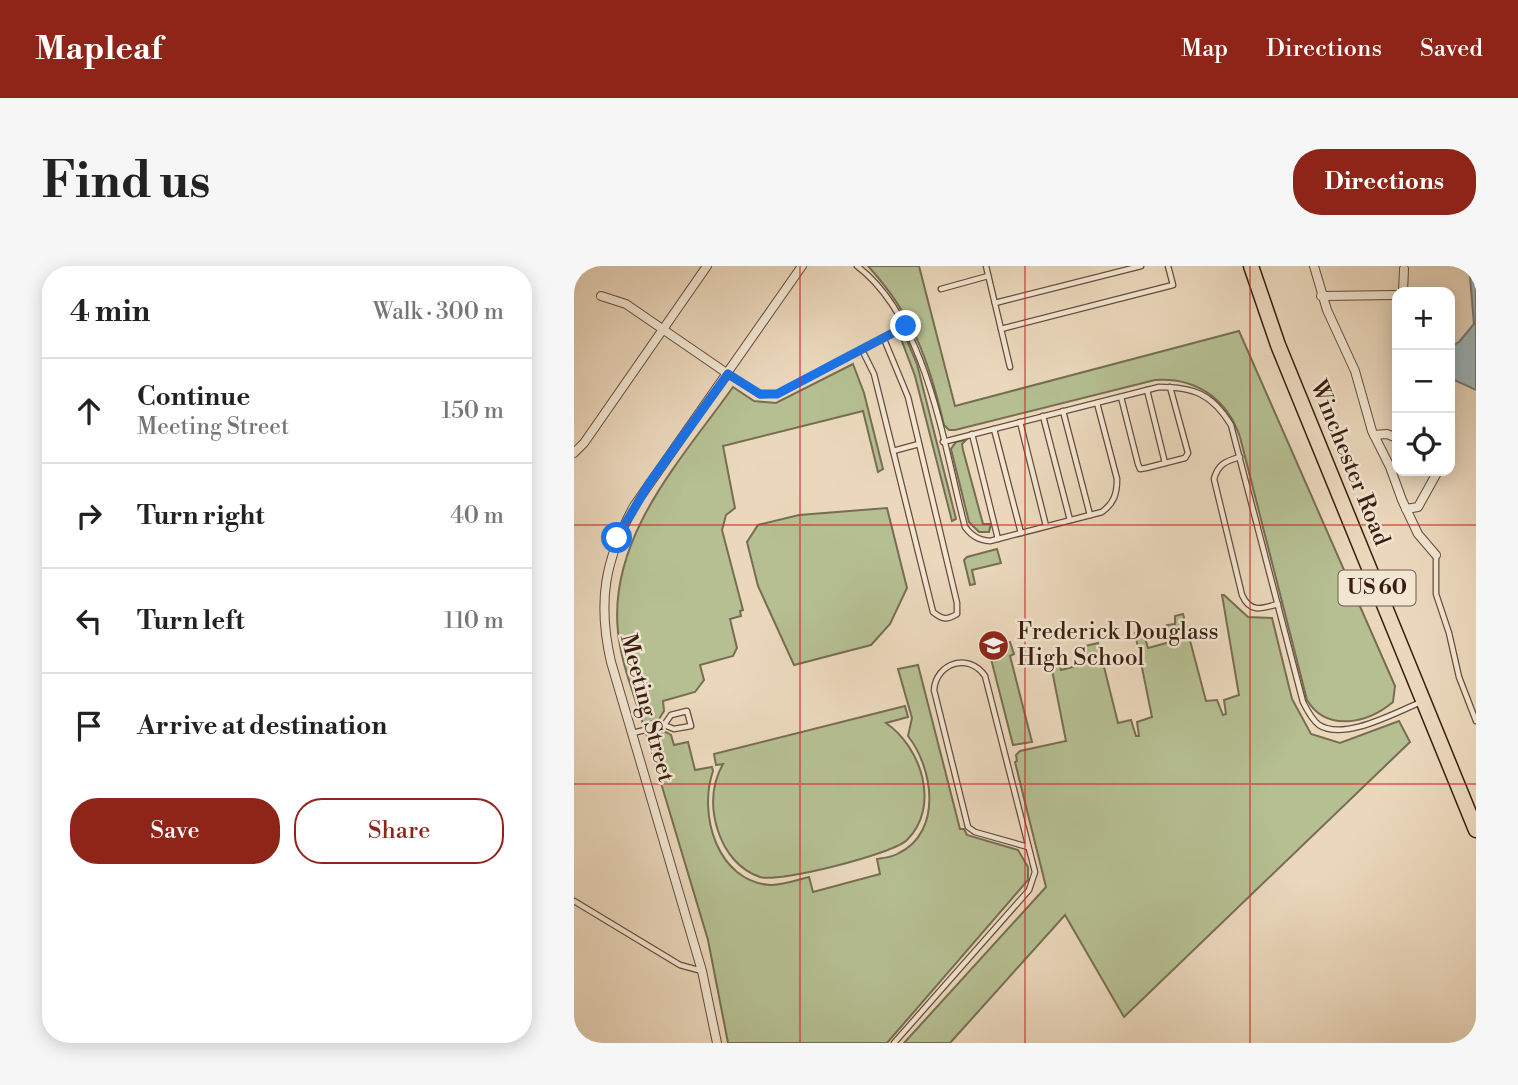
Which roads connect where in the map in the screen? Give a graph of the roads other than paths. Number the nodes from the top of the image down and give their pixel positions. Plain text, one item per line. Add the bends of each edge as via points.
1 (707, 266) edge
2 (802, 266) edge
3 (857, 266) edge
4 (986, 266) edge
5 (1141, 266) edge
6 (1168, 266) edge
7 (1251, 266) edge
8 (1314, 266) edge
9 (1404, 269) dead end
10 (988, 276) junction
11 (1403, 287) edge
12 (941, 289) dead end
13 (1392, 295) edge
14 (601, 296) dead end
15 (1321, 296) junction
16 (995, 303) junction
17 (906, 326) junction
18 (662, 329) junction
19 (1001, 329) junction
20 (884, 339) junction
21 (863, 350) junction
22 (1010, 367) dead end
23 (728, 374) junction
24 (1170, 387) junction
25 (1147, 390) junction
26 (1121, 397) junction
27 (1097, 403) junction
28 (1063, 411) junction
29 (1043, 416) junction
30 (1020, 422) junction
31 (994, 429) junction
32 (972, 434) junction
33 (1374, 435) junction
34 (1392, 436) edge
35 (943, 442) junction
36 (919, 444) junction
37 (893, 451) junction
38 (574, 453) edge
39 (1240, 457) junction
40 (1165, 463) junction
41 (1435, 476) edge
42 (1406, 509) junction
43 (1090, 515) junction
44 (1070, 520) junction
45 (1046, 526) junction
46 (1021, 533) junction
47 (998, 539) junction
48 (1436, 555) joint
49 (1278, 604) junction
50 (1423, 701) junction
51 (1476, 721) edge
52 (664, 725) junction
53 (632, 733) junction
54 (1476, 830) edge
55 (1028, 847) junction
56 (574, 901) edge
57 (702, 971) junction
58 (716, 1043) edge
59 (894, 1043) edge

1 - 18 street
2 - 23 street, Meeting Street
3 - 17 lane via 885,294
4 - 10 lane
5 - 16 lane
6 - 19 lane via 1173,285
7 - 50 highway, Winchester Road / US 60 via 1278,345
8 - 15 street
9 - 11 street
10 - 12 lane
10 - 16 lane
13 - 15 street
14 - 18 street via 626,304
15 - 33 street via 1355,371
16 - 19 lane
17 - 20 lane
17 - 35 lane via 919,354
18 - 23 street
18 - 38 street
19 - 22 lane
20 - 21 lane
20 - 36 lane via 908,397
21 - 23 lane via 777,394 760,394
21 - 37 lane via 874,374
23 - 53 street, Meeting Street via 634,506 609,564 606,639
24 - 25 lane
24 - 39 lane via 1195,391 1216,405 1231,425
24 - 40 lane via 1188,453
25 - 26 lane
25 - 40 lane
26 - 27 lane
26 - 40 lane via 1140,469
27 - 28 lane
27 - 43 lane via 1117,490 1108,507
28 - 29 lane
28 - 43 lane
29 - 30 lane
29 - 44 lane
30 - 31 lane
30 - 45 lane
31 - 32 lane
31 - 46 lane
32 - 35 lane
32 - 47 lane
33 - 34 street
33 - 42 street
35 - 47 lane via 965,527 981,541
36 - 37 lane
36 - 37 lane via 957,603 957,614 948,619 933,612
39 - 49 lane
39 - 49 lane via 1217,468 1213,479 1242,595 1251,608
41 - 42 street via 1418,507
42 - 48 street via 1418,534
43 - 44 lane
44 - 45 lane
45 - 46 lane
46 - 47 lane
48 - 51 lane via 1436,594
49 - 50 lane via 1303,702 1318,724 1352,729
50 - 54 highway, Winchester Road / US 60
52 - 52 lane via 671,715 687,711 691,726 674,729
52 - 53 lane
53 - 57 street, Meeting Street
55 - 55 lane via 985,676 967,662 948,666 936,676 934,690 968,827
55 - 59 lane via 1035,872 1029,890
56 - 57 lane via 680,965
57 - 58 street, Meeting Street

